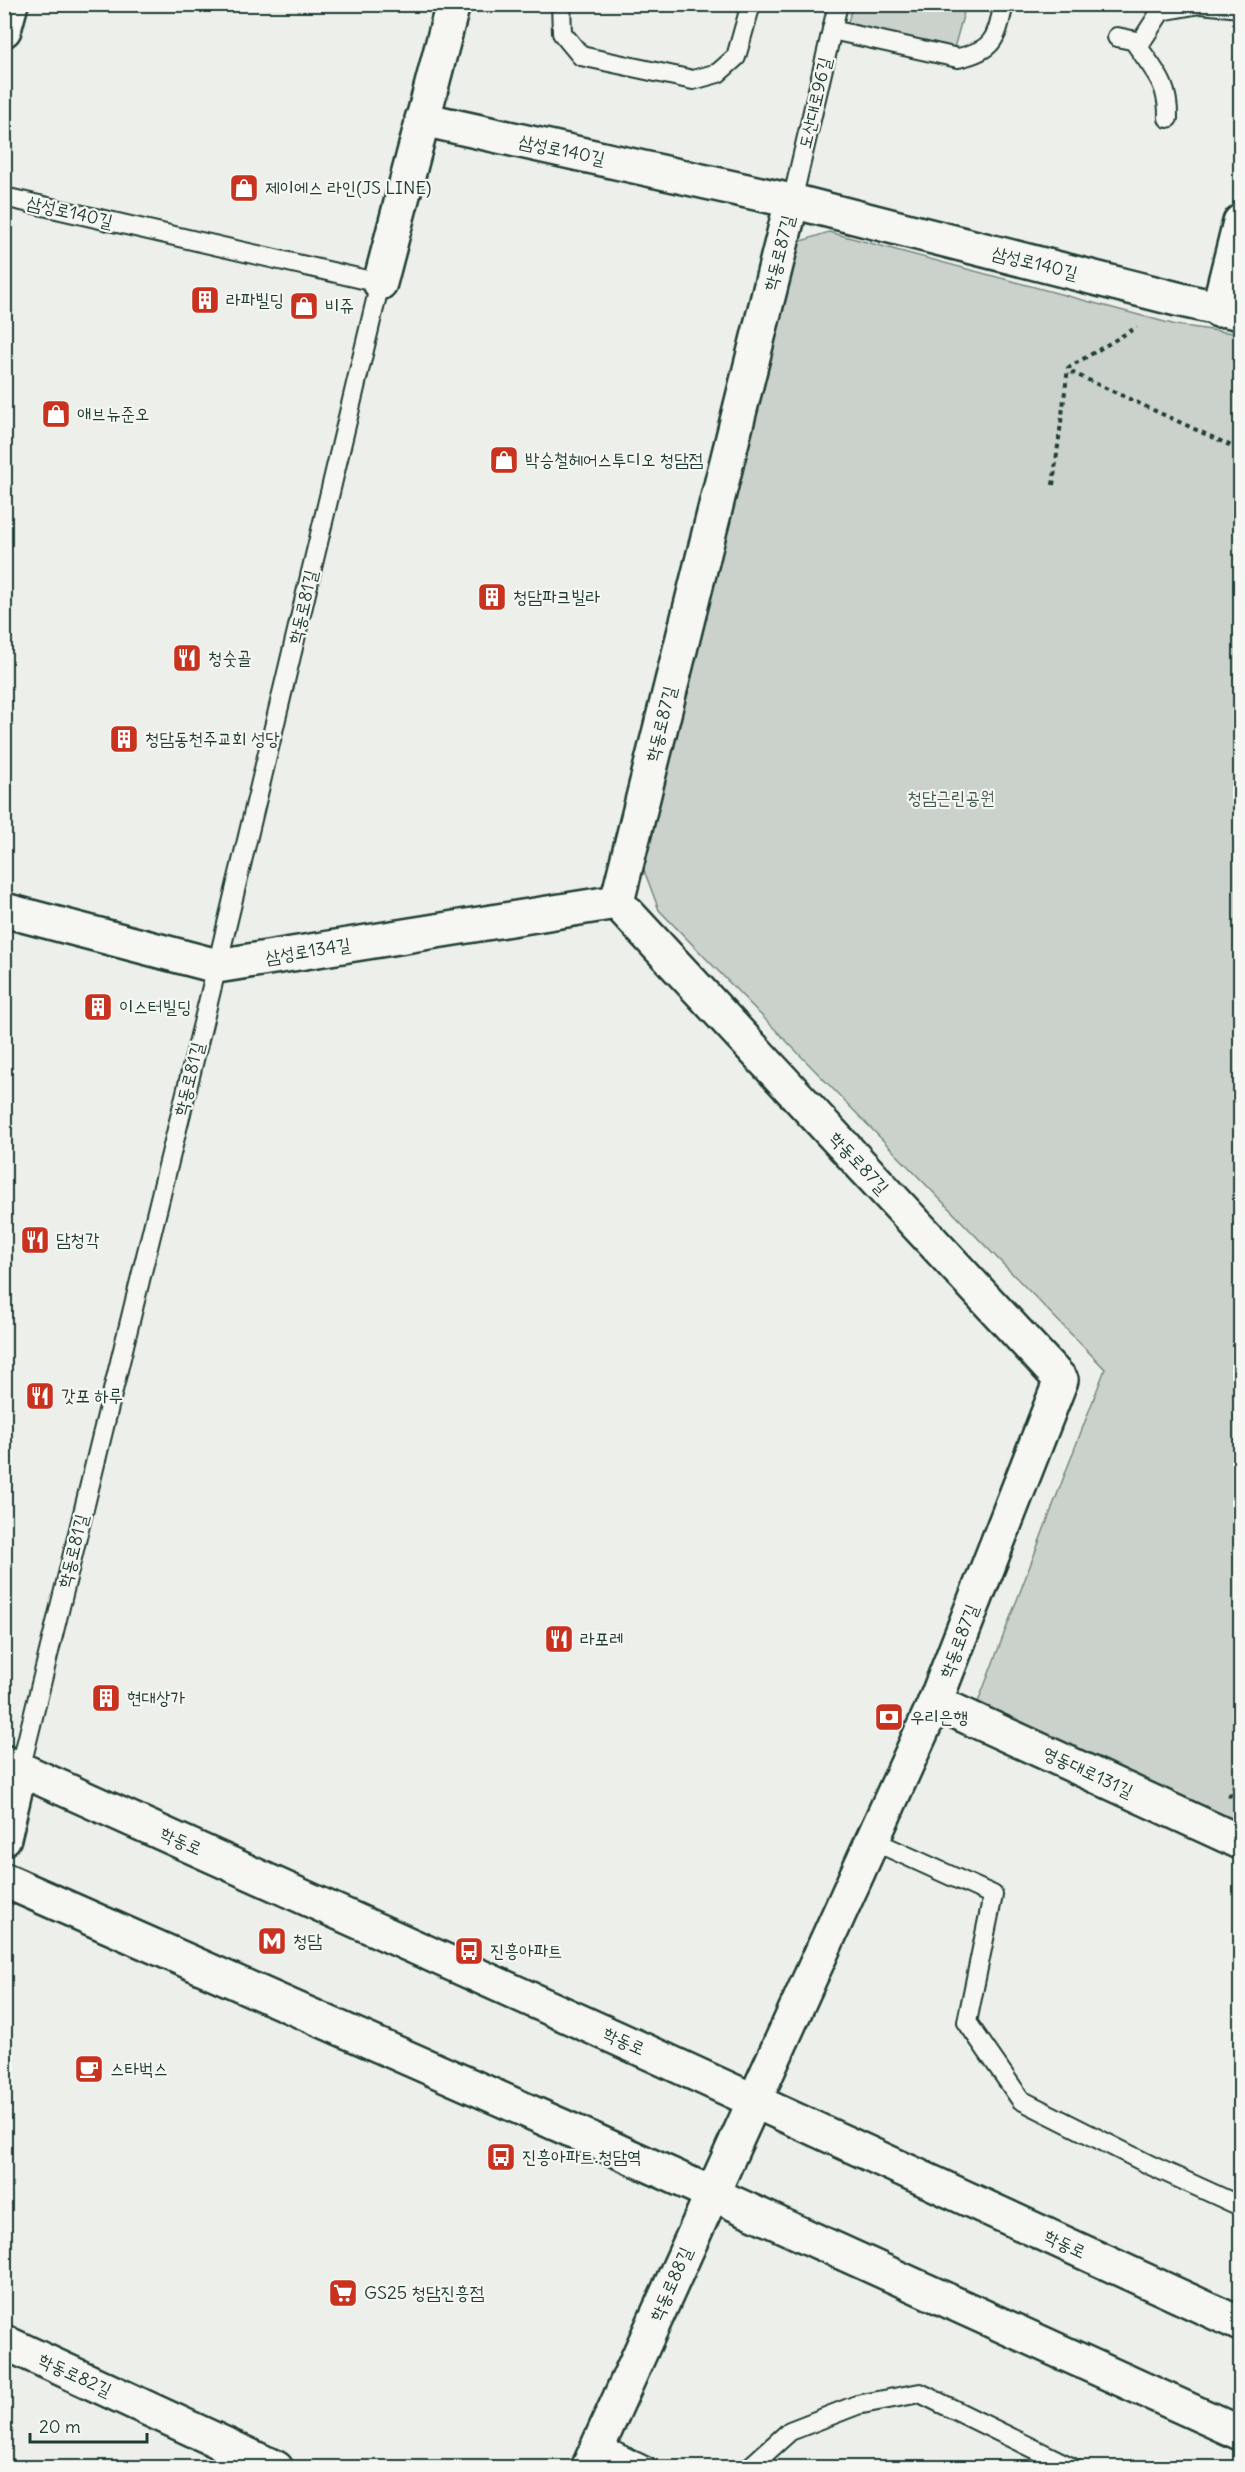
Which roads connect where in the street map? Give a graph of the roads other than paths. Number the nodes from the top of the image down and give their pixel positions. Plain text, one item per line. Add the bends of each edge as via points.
1 (11, 4) edge
2 (453, 4) edge
3 (561, 4) edge
4 (751, 4) edge
5 (838, 4) edge
6 (1005, 4) edge
7 (1201, 4) edge
8 (1240, 8) edge
9 (4, 30) edge
10 (832, 30) junction
11 (1168, 118) dead end
12 (422, 119) junction
13 (4, 197) edge
14 (792, 201) junction
15 (1240, 222) edge
16 (380, 283) junction
17 (1229, 311) edge
18 (617, 902) junction
19 (4, 910) edge
20 (217, 966) junction
21 (935, 1702) junction
22 (12, 1766) edge
23 (4, 1838) edge
24 (874, 1841) junction
25 (1240, 1842) edge
26 (4, 1880) edge
27 (755, 2102) junction
28 (712, 2195) junction
29 (1240, 2206) edge
30 (1240, 2324) edge
31 (4, 2342) edge
32 (1240, 2433) edge
33 (593, 2456) edge
34 (276, 2468) edge
35 (649, 2468) edge
36 (749, 2468) edge
37 (1073, 2468) edge

1 - 9 street
2 - 12 street
3 - 4 lane via 562,33 581,56 693,80 718,73 736,57
5 - 10 lane, 도산대로96길
6 - 10 lane via 996,40 978,54 958,58
7 - 8 lane
7 - 11 lane via 1161,11 1141,42 1125,39 1165,86
10 - 14 lane, 도산대로96길
12 - 14 street, 삼성로140길
12 - 16 street
13 - 16 lane, 삼성로140길
14 - 17 street, 삼성로140길
14 - 18 street, 학동로87길
15 - 17 street
16 - 20 lane, 학동로81길
18 - 20 street, 삼성로134길
18 - 21 street, 학동로87길 via 1061,1380
19 - 20 street, 삼성로134길
20 - 22 lane, 학동로81길
21 - 24 street, 학동로87길
21 - 25 street, 영동대로131길
22 - 23 street
22 - 27 street, 학동로
24 - 27 street, 학동로87길
24 - 29 lane via 993,1895 967,2022 1021,2100
26 - 28 street
27 - 28 street, 학동로88길
27 - 30 street, 학동로
28 - 32 street
28 - 33 street, 학동로88길
31 - 34 street, 학동로82길
33 - 35 lane
36 - 37 lane via 790,2432 857,2405 920,2393

